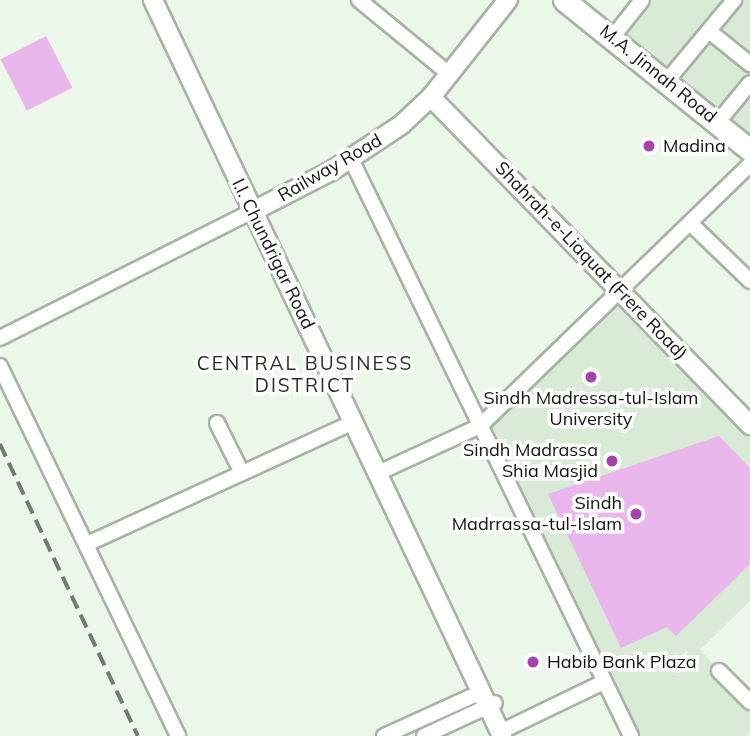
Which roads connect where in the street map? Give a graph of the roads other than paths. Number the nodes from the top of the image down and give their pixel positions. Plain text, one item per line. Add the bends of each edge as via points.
1 (153, 0) edge
2 (163, 0) edge
3 (359, 0) edge
4 (508, 0) edge
5 (564, 0) edge
6 (642, 0) edge
7 (734, 0) edge
8 (709, 31) junction
9 (612, 38) junction
10 (750, 64) edge
11 (449, 74) junction
12 (666, 82) junction
13 (750, 83) edge
14 (431, 97) junction
15 (718, 122) junction
16 (750, 150) edge
17 (351, 159) junction
18 (750, 164) edge
19 (257, 209) junction
20 (691, 224) junction
21 (750, 281) edge
22 (621, 292) junction
23 (0, 338) edge
24 (0, 366) edge
25 (353, 422) junction
26 (217, 423) dead end
27 (750, 425) edge
28 (480, 426) junction
29 (381, 472) junction
30 (242, 473) junction
31 (86, 544) junction
32 (719, 671) dead end
33 (604, 682) junction
34 (488, 700) junction
35 (750, 702) edge
36 (505, 733) edge
37 (178, 736) edge
38 (384, 736) edge
39 (424, 736) edge
40 (631, 736) edge

1 - 19 main road, I.I. Chundrigar Road
2 - 19 main road, I.I. Chundrigar Road
3 - 11 street
4 - 11 main road, Railway Road
5 - 9 highway, M.A. Jinnah Road
6 - 9 street
7 - 8 street
8 - 10 street
8 - 12 street
9 - 12 highway, M.A. Jinnah Road
11 - 14 main road, Railway Road
12 - 15 highway, M.A. Jinnah Road
13 - 15 street
14 - 17 main road, Railway Road
14 - 22 main road, Shahrah-e-Liaquat (Frere Road)
15 - 16 highway, M.A. Jinnah Road
17 - 19 main road, Railway Road
17 - 28 street
18 - 20 street
19 - 23 street
19 - 25 main road, I.I. Chundrigar Road
19 - 29 main road, I.I. Chundrigar Road
20 - 21 street
20 - 22 street
22 - 27 main road, Shahrah-e-Liaquat (Frere Road)
22 - 28 street
24 - 31 street
25 - 29 main road, I.I. Chundrigar Road
25 - 30 street
26 - 30 street
28 - 29 street
28 - 33 street
29 - 34 main road, I.I. Chundrigar Road
30 - 31 street
31 - 37 street
32 - 35 street
33 - 36 street
33 - 40 street
34 - 36 main road, I.I. Chundrigar Road
34 - 38 street
34 - 39 street via 466,717

